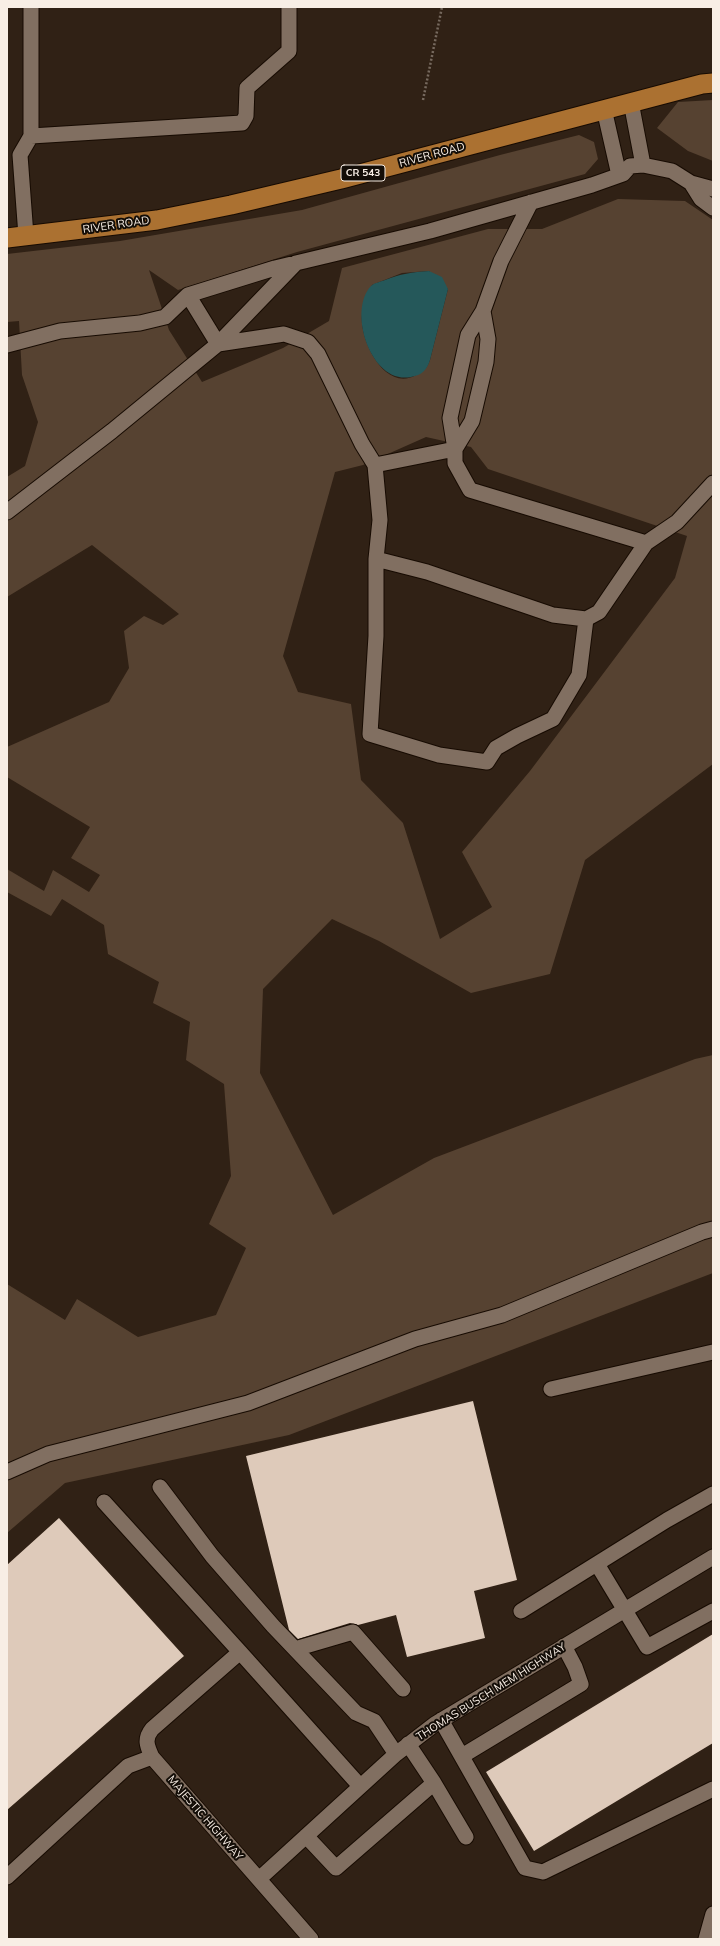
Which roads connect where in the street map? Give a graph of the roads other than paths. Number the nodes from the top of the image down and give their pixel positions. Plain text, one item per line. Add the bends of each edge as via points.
1 (31, 7) edge
2 (289, 7) edge
3 (709, 82) edge
4 (631, 102) junction
5 (604, 109) junction
6 (31, 136) junction
7 (14, 155) edge
8 (643, 165) junction
9 (619, 175) junction
10 (691, 183) junction
11 (713, 189) edge
12 (531, 202) junction
13 (713, 208) edge
14 (26, 236) junction
15 (7, 238) edge
16 (296, 263) junction
17 (188, 295) junction
18 (483, 311) junction
19 (218, 344) junction
20 (7, 345) edge
21 (455, 449) junction
22 (375, 465) junction
23 (713, 483) edge
24 (7, 512) edge
25 (646, 543) junction
26 (376, 559) junction
27 (586, 619) junction
28 (713, 1229) edge
29 (713, 1352) edge
30 (551, 1389) dead end
31 (7, 1472) edge
32 (160, 1488) dead end
33 (713, 1494) edge
34 (104, 1502) dead end
35 (713, 1557) edge
36 (597, 1564) junction
37 (625, 1610) junction
38 (521, 1611) dead end
39 (713, 1611) edge
40 (564, 1646) junction
41 (295, 1649) junction
42 (240, 1652) junction
43 (403, 1689) dead end
44 (441, 1720) junction
45 (408, 1744) junction
46 (396, 1754) junction
47 (462, 1756) junction
48 (152, 1757) junction
49 (434, 1784) junction
50 (360, 1786) junction
51 (713, 1789) edge
52 (306, 1836) junction
53 (466, 1837) dead end
54 (7, 1877) edge
55 (259, 1879) junction
56 (713, 1914) edge
57 (312, 1939) edge
58 (706, 1939) edge

1 - 6 street
2 - 6 street via 288,51 247,88 246,116 242,123
3 - 4 main road, RIVER ROAD / CR 543
4 - 5 main road, RIVER ROAD / CR 543
4 - 8 street
5 - 9 street
5 - 14 main road, RIVER ROAD / CR 543 via 341,179 231,205 157,220
6 - 7 street
7 - 14 street
8 - 9 street via 630,166
8 - 10 street via 672,171
9 - 12 street
10 - 11 street
10 - 13 street via 701,199
12 - 16 street via 430,231
12 - 18 street via 501,261
14 - 15 main road, RIVER ROAD / CR 543
16 - 17 street
16 - 19 street
17 - 19 street
17 - 20 street via 165,317 140,323 60,331
18 - 21 street via 468,335 450,418
18 - 21 street via 488,340 486,362 472,421
19 - 22 street via 284,334 308,342 318,354
19 - 24 street via 112,431
21 - 22 street
21 - 25 street via 455,463 470,490
22 - 26 street via 380,520
23 - 25 street via 677,522
25 - 27 street via 599,612
26 - 27 street via 427,572 553,615
26 - 27 street via 376,636 370,734 439,754 487,762 496,748 553,720 579,675
28 - 31 street via 502,1315 415,1339 248,1403 48,1454
29 - 30 street
32 - 41 street via 212,1556
33 - 36 street
34 - 42 street
35 - 37 street, THOMAS BUSCH MEM HIGHWAY
36 - 37 street
36 - 38 street
37 - 39 street via 646,1647
37 - 40 street, THOMAS BUSCH MEM HIGHWAY
40 - 44 street, THOMAS BUSCH MEM HIGHWAY
40 - 47 street via 581,1684
41 - 43 street via 353,1632
41 - 46 street via 356,1713 374,1721
42 - 48 street via 152,1729 146,1743
42 - 50 street
44 - 45 street, THOMAS BUSCH MEM HIGHWAY
44 - 47 street
45 - 46 street, THOMAS BUSCH MEM HIGHWAY
45 - 49 street
46 - 50 street, THOMAS BUSCH MEM HIGHWAY
47 - 51 street via 525,1868 543,1872
48 - 54 street via 128,1766
48 - 55 street, MAJESTIC HIGHWAY
49 - 52 street via 336,1868
49 - 53 street
50 - 52 street, THOMAS BUSCH MEM HIGHWAY
52 - 55 street, THOMAS BUSCH MEM HIGHWAY
55 - 57 street
56 - 58 street

